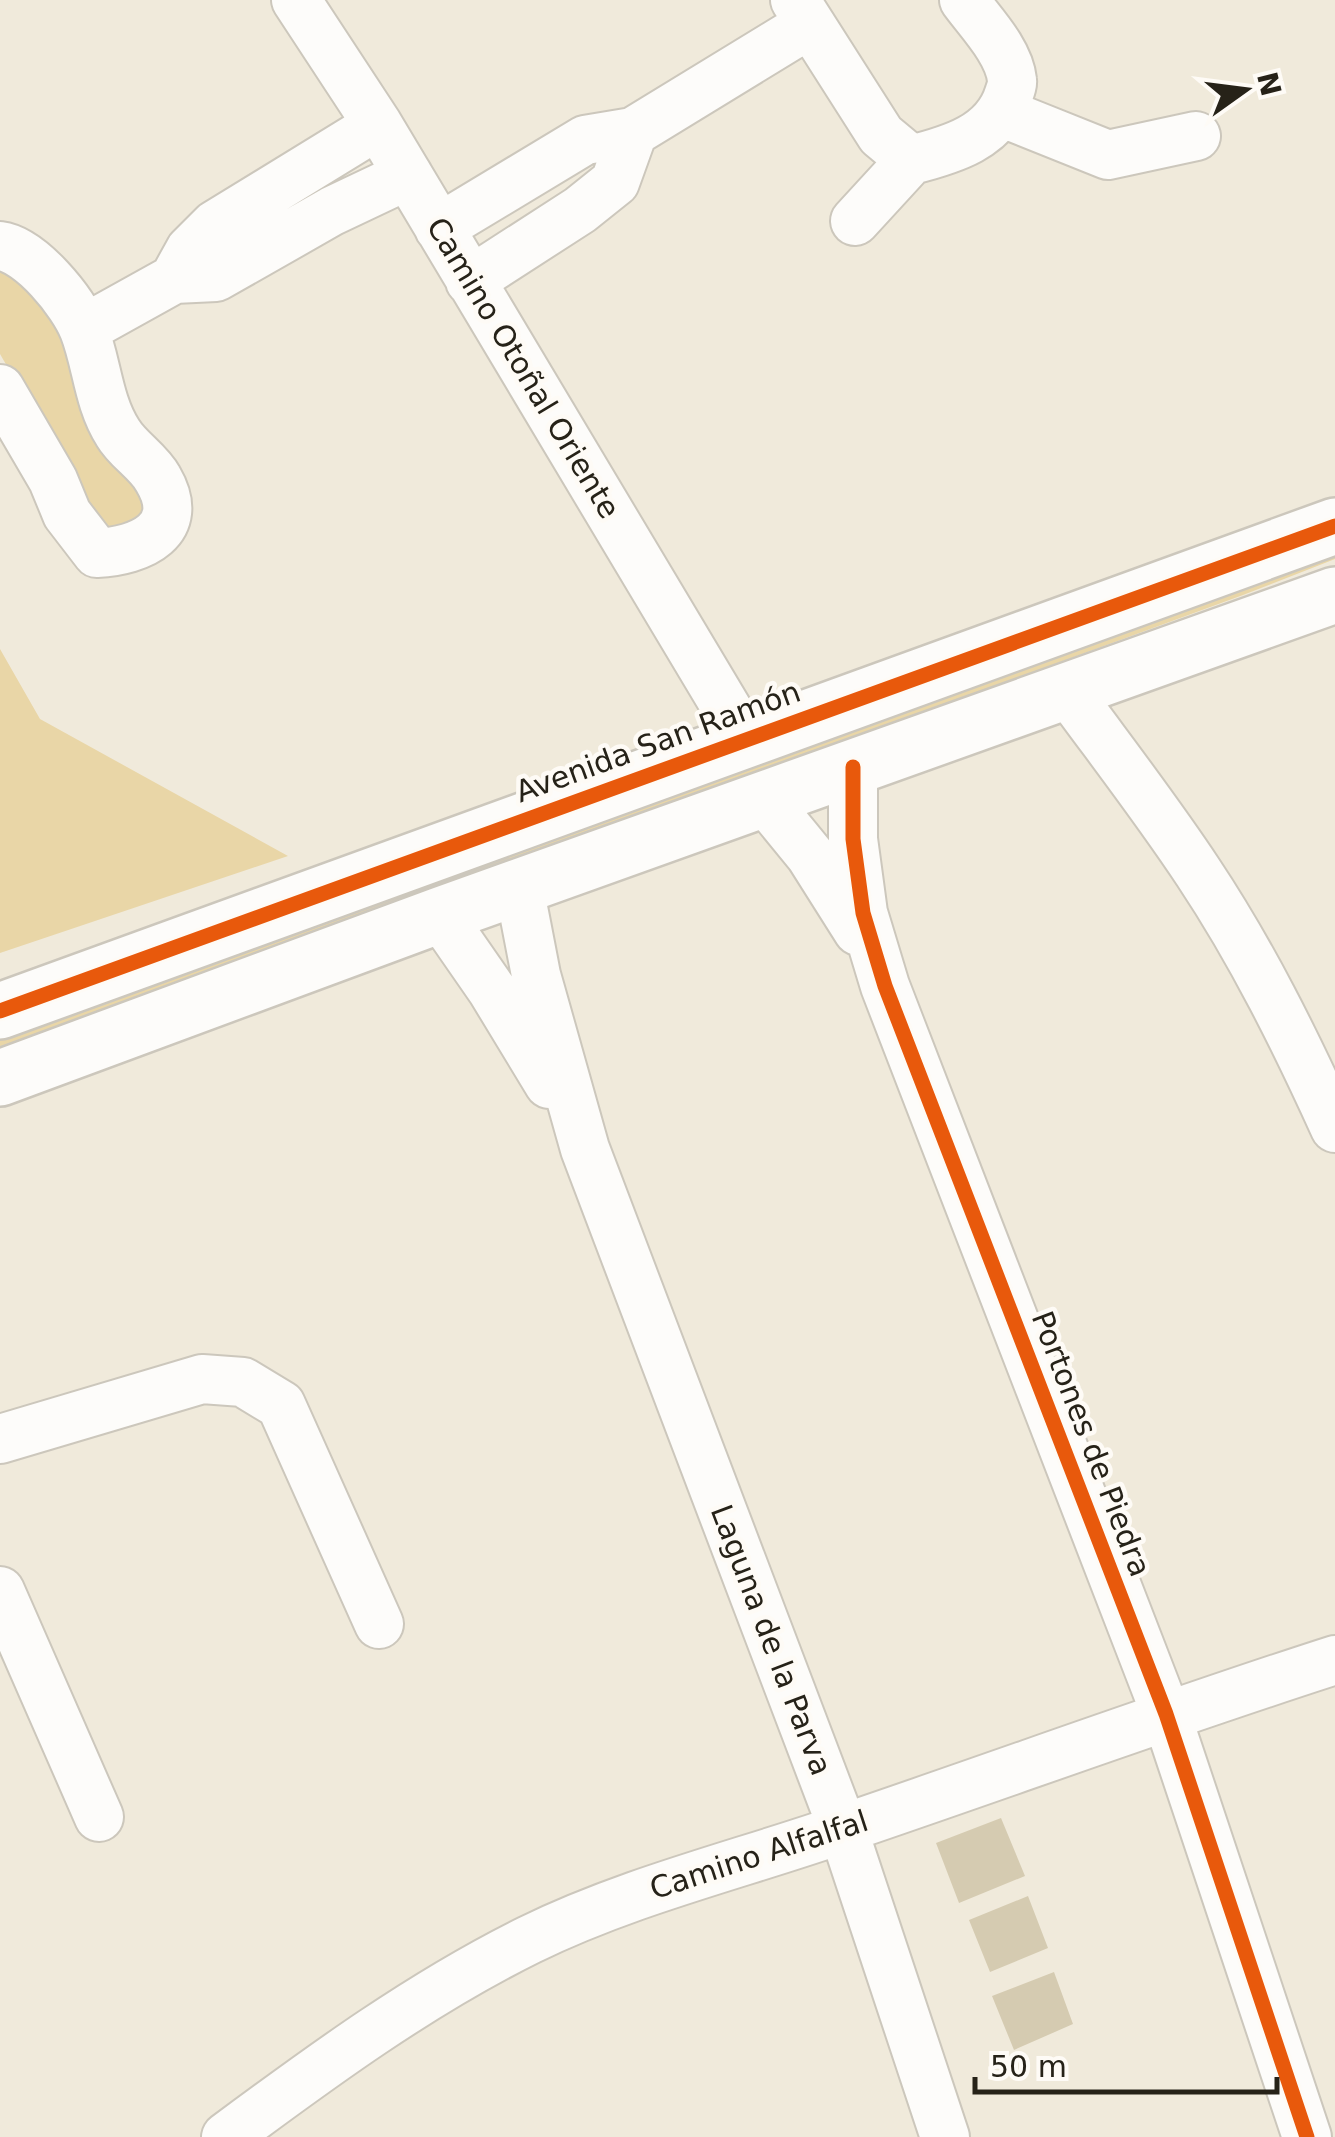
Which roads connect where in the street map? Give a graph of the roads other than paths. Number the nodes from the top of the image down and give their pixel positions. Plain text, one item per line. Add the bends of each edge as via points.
1 (296, 0) edge
2 (964, 0) edge
3 (801, 12) edge
4 (1004, 113) junction
5 (378, 126) junction
6 (633, 132) junction
7 (1196, 136) dead end
8 (911, 160) junction
9 (408, 175) junction
10 (855, 221) dead end
11 (439, 228) junction
12 (0, 246) edge
13 (174, 279) junction
14 (470, 281) junction
15 (84, 329) junction
16 (0, 389) edge
17 (1335, 526) edge
18 (1335, 594) edge
19 (1068, 692) junction
20 (745, 739) junction
21 (853, 767) junction
22 (765, 800) junction
23 (519, 887) junction
24 (440, 915) junction
25 (885, 986) junction
26 (0, 1012) edge
27 (0, 1078) edge
28 (1335, 1128) edge
29 (585, 1149) junction
30 (0, 1439) edge
31 (0, 1591) edge
32 (379, 1624) dead end
33 (1335, 1660) edge
34 (1166, 1714) junction
35 (99, 1817) dead end
36 (843, 1829) junction
37 (226, 2137) edge
38 (944, 2137) edge
39 (1308, 2137) edge

1 - 5 street, Camino Otoñal Oriente
2 - 4 street via 999,47 1013,81
3 - 6 street
3 - 8 street via 881,135
4 - 7 street via 1108,154
4 - 8 street via 945,152
5 - 9 street, Camino Otoñal Oriente
5 - 13 street via 215,225
6 - 11 street via 585,140
6 - 14 street via 615,182
8 - 10 street
9 - 11 street, Camino Otoñal Oriente
9 - 13 street via 216,277
11 - 14 street, Camino Otoñal Oriente
12 - 15 street via 45,272
13 - 15 street
14 - 20 street, Camino Otoñal Oriente
15 - 16 street via 118,433 158,479 167,500 164,522 141,546 98,553 82,537
17 - 20 street, Avenida San Ramón
18 - 19 street
19 - 21 street
19 - 28 street via 1227,918
20 - 26 street, Avenida San Ramón
21 - 22 street
21 - 25 street, Portones de Piedra via 852,839
22 - 23 street
22 - 25 street, Portones de Piedra via 852,917
23 - 24 street
23 - 29 street, Laguna de la Parva
24 - 27 street
24 - 29 street, Laguna de la Parva
25 - 34 street, Portones de Piedra
29 - 36 street, Laguna de la Parva
30 - 32 street via 202,1379 243,1382 282,1405
31 - 35 street
33 - 34 street, Camino Alfalfal
34 - 36 street, Camino Alfalfal
34 - 39 street, Portones de Piedra
36 - 37 street, Camino Alfalfal via 605,1906 531,1939 399,2014
36 - 38 street, Laguna de la Parva

